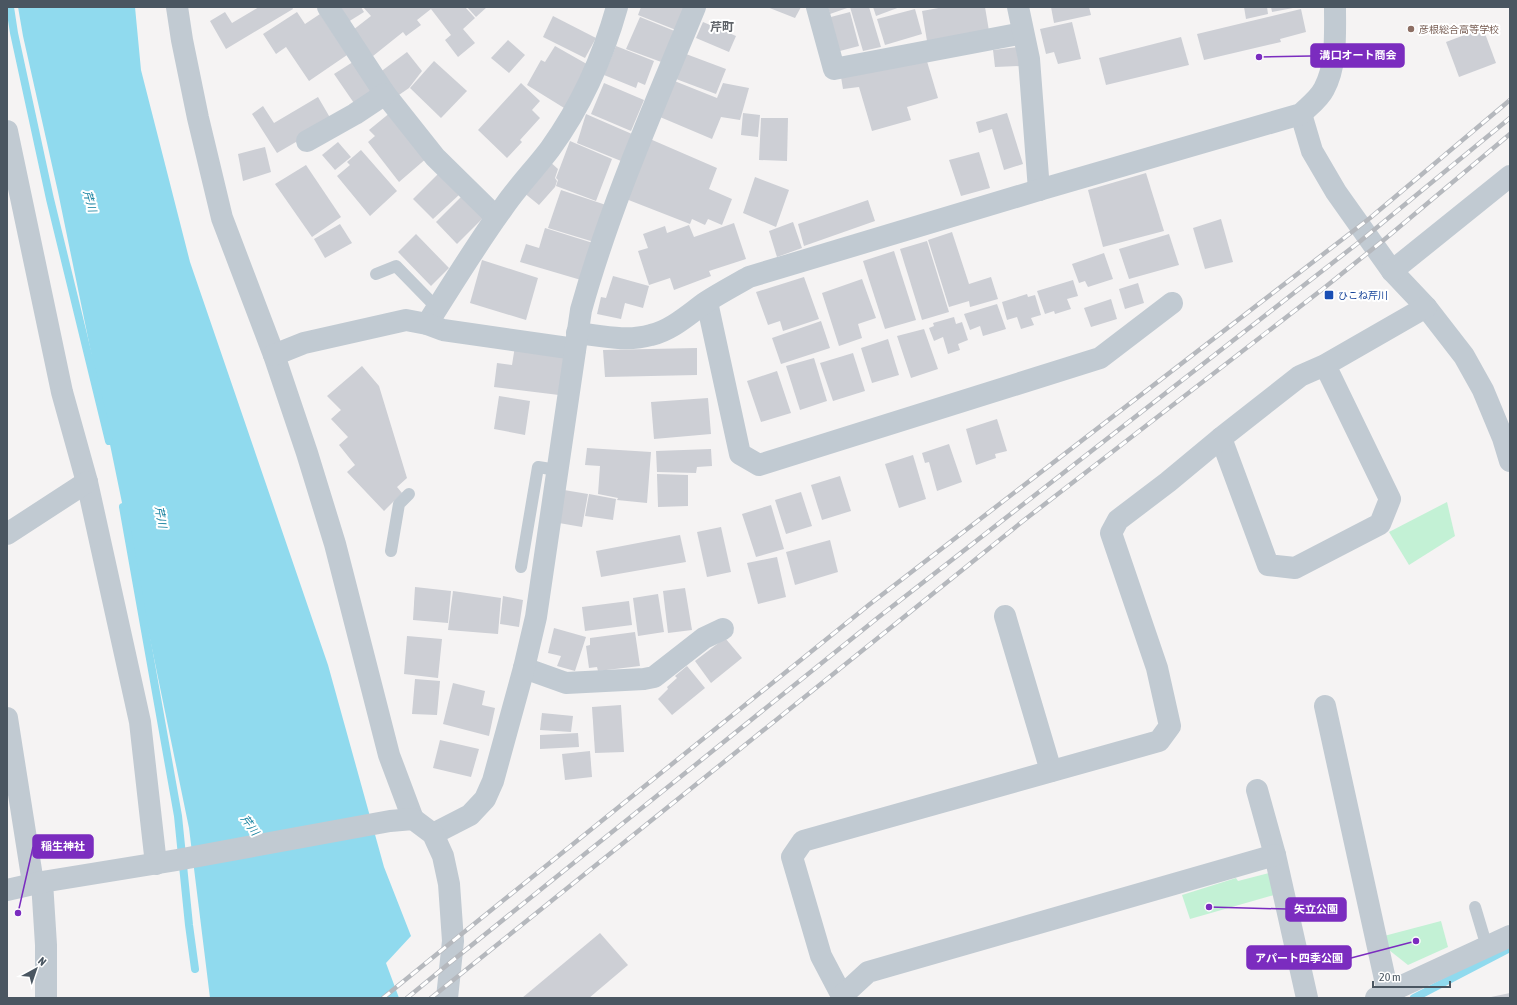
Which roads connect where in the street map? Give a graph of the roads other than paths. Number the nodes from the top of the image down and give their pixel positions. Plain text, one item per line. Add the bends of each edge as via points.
1 (177, 7) edge
2 (328, 7) edge
3 (617, 7) edge
4 (695, 7) edge
5 (817, 7) edge
6 (1018, 7) edge
7 (1335, 7) edge
8 (1023, 33) junction
9 (384, 94) junction
10 (1301, 114) junction
11 (7, 132) edge
12 (307, 141) dead end
13 (1510, 176) edge
14 (1038, 190) junction
15 (496, 217) junction
16 (1392, 271) junction
17 (376, 274) dead end
18 (707, 302) junction
19 (1172, 303) dead end
20 (1426, 307) junction
21 (432, 316) junction
22 (576, 341) junction
23 (274, 355) junction
24 (1325, 365) junction
25 (1221, 438) junction
26 (1510, 461) edge
27 (557, 470) junction
28 (87, 482) junction
29 (409, 494) dead end
30 (7, 534) edge
31 (391, 551) dead end
32 (521, 567) dead end
33 (1005, 616) dead end
34 (723, 629) dead end
35 (524, 668) junction
36 (1325, 706) dead end
37 (7, 718) edge
38 (1051, 771) junction
39 (1257, 790) dead end
40 (413, 819) junction
41 (433, 834) junction
42 (1275, 855) junction
43 (167, 862) junction
44 (37, 883) junction
45 (7, 890) edge
46 (1475, 907) dead end
47 (1510, 936) edge
48 (1487, 947) junction
49 (1382, 995) edge
50 (843, 997) edge
51 (46, 998) edge
52 (447, 998) edge
53 (1307, 998) edge

1 - 23 street via 187,64 222,218
2 - 9 street
3 - 15 street via 598,63 573,112 550,149 516,188
4 - 22 street via 628,170 588,284
5 - 8 street via 834,69
6 - 8 street
7 - 10 street via 1330,74 1324,90
8 - 14 street via 1035,106
9 - 12 street
9 - 15 street via 435,157
10 - 14 street
10 - 16 street via 1312,151 1336,192
11 - 28 street via 62,392
13 - 16 street
14 - 18 street via 749,276
15 - 21 street
16 - 20 street
17 - 21 lane via 396,266
18 - 19 street via 740,454 759,465 1100,358
18 - 22 street via 689,316 651,335
20 - 24 street
20 - 26 street via 1464,356 1483,390
21 - 22 street via 443,330 450,334
21 - 23 street via 304,342
22 - 27 street
23 - 40 street via 335,544 389,756
24 - 25 street via 1300,376
24 - 25 street via 1390,499 1380,524 1295,568 1268,565
25 - 38 street via 1118,520 1111,534 1157,668 1170,726 1160,742
27 - 32 lane via 538,467
27 - 35 street via 536,617
28 - 30 street
28 - 43 street via 140,722
29 - 31 lane via 399,504
33 - 38 street
34 - 35 street via 704,638 654,677 644,679 566,683
35 - 41 street via 493,781 485,799 470,815
36 - 49 street
37 - 44 street
38 - 50 street via 803,841 792,857 821,956
39 - 42 street
40 - 41 street
40 - 43 street
41 - 52 street via 449,884 453,941
42 - 50 street via 868,972
42 - 53 street
43 - 44 street
44 - 45 street
44 - 51 street via 46,945
46 - 48 lane
47 - 48 street
48 - 49 street

